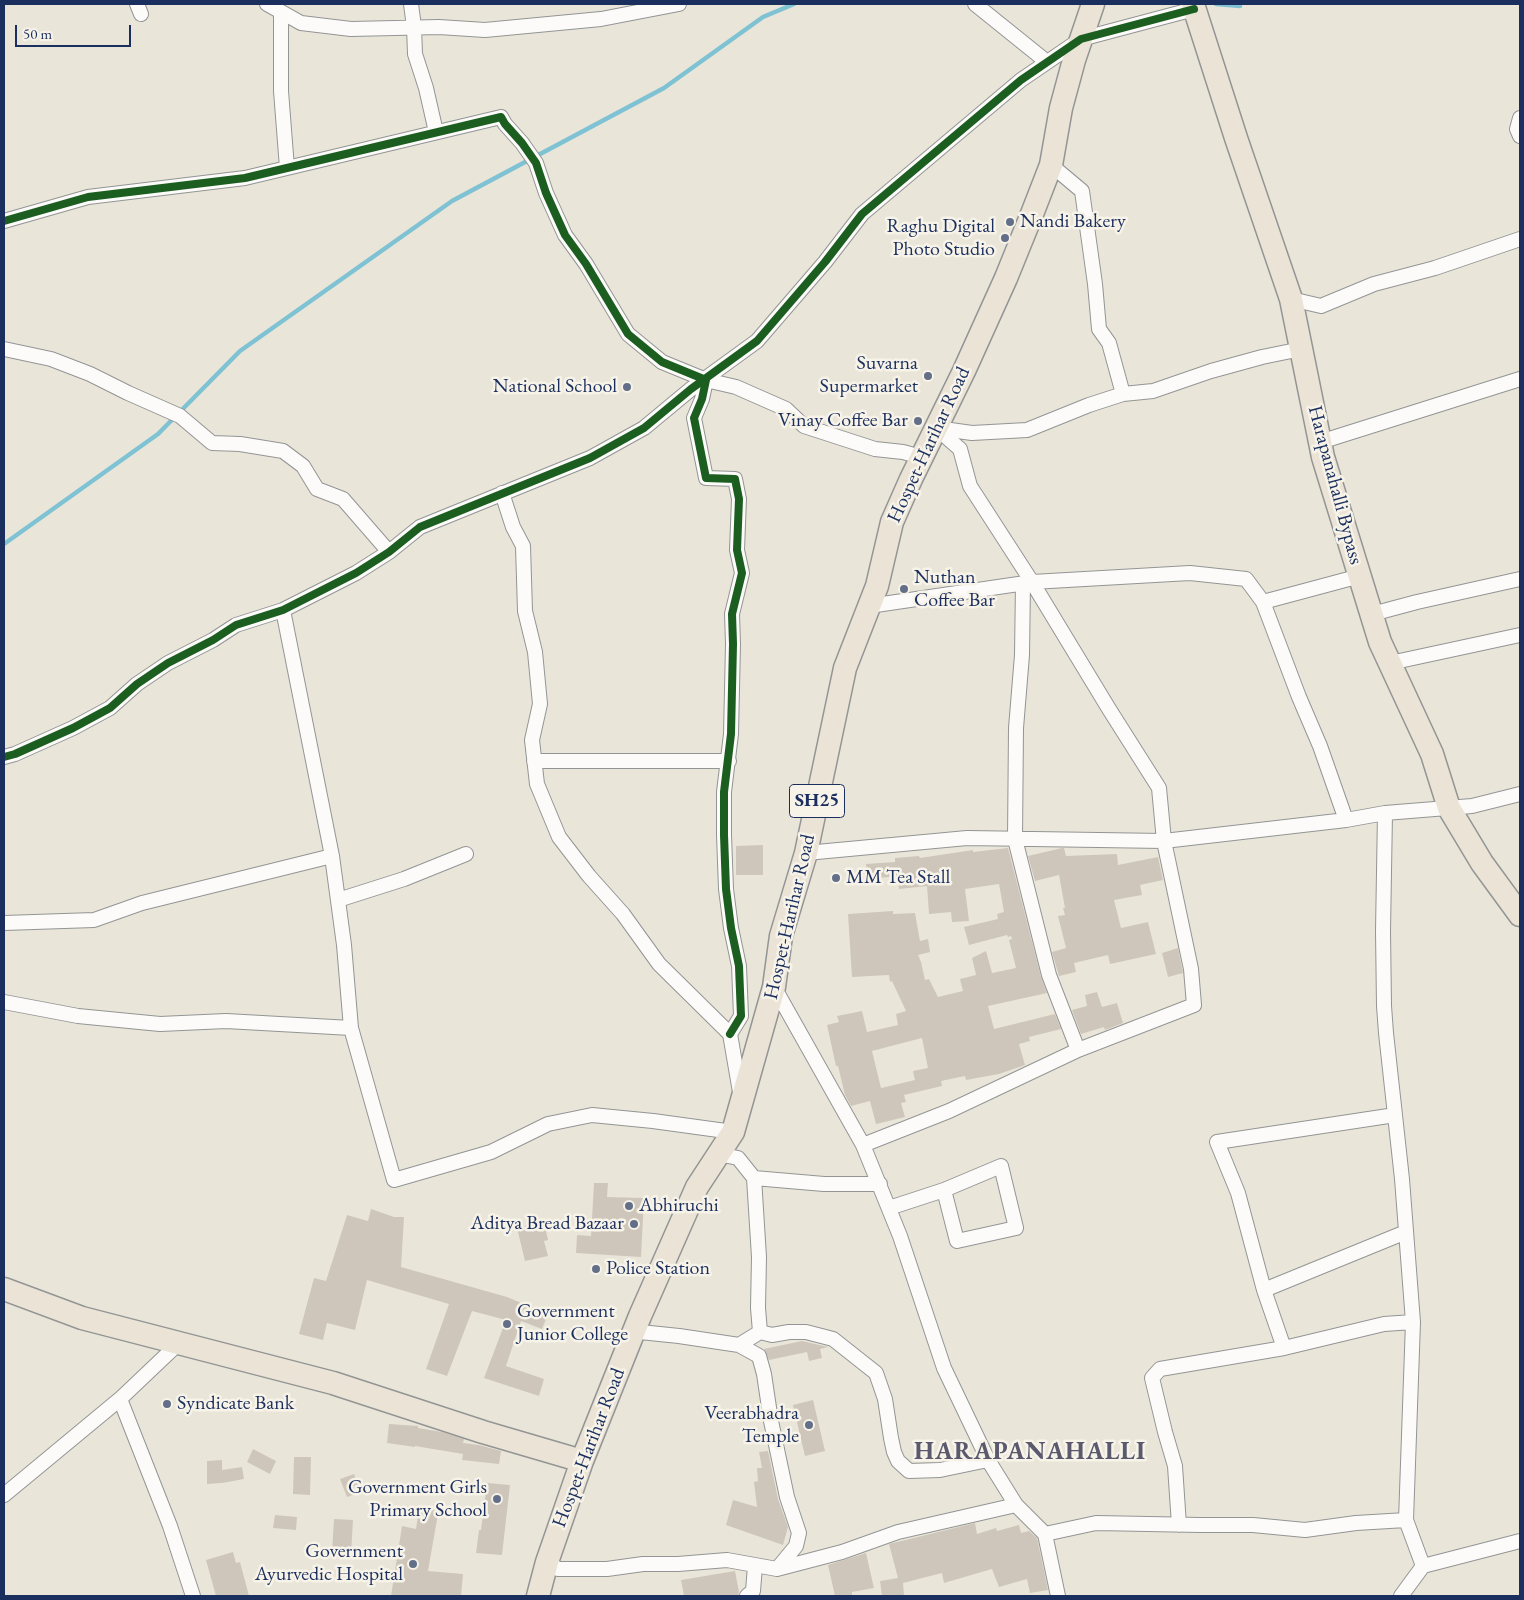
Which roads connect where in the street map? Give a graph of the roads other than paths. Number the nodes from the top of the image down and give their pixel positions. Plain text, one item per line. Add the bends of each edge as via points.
1 (267, 4) edge
2 (411, 4) edge
3 (679, 4) edge
4 (975, 4) edge
5 (1093, 4) edge
6 (1193, 6) edge
7 (281, 12) junction
8 (414, 27) junction
9 (1081, 39) junction
10 (1047, 62) junction
11 (1520, 118) edge
12 (436, 132) junction
13 (1520, 136) edge
14 (1051, 165) junction
15 (287, 168) junction
16 (4, 221) edge
17 (1520, 240) edge
18 (1291, 299) junction
19 (4, 349) edge
20 (1301, 349) junction
21 (1520, 379) edge
22 (706, 380) junction
23 (1123, 394) junction
24 (936, 428) junction
25 (1320, 442) junction
26 (922, 457) junction
27 (502, 493) junction
28 (389, 552) junction
29 (1360, 576) junction
30 (1520, 579) edge
31 (1028, 582) junction
32 (1263, 602) junction
33 (870, 606) junction
34 (283, 610) junction
35 (1372, 614) junction
36 (1520, 635) edge
37 (1390, 663) junction
38 (4, 757) edge
39 (534, 761) junction
40 (729, 761) junction
41 (1520, 794) edge
42 (1448, 808) junction
43 (1385, 813) junction
44 (1346, 820) junction
45 (1015, 839) junction
46 (1164, 842) junction
47 (806, 853) junction
48 (466, 854) dead end
49 (332, 856) junction
50 (338, 900) junction
51 (1520, 916) edge
52 (4, 924) edge
53 (774, 987) junction
54 (4, 1002) edge
55 (351, 1028) junction
56 (730, 1034) junction
57 (1078, 1050) junction
58 (742, 1100) junction
59 (1395, 1115) junction
60 (733, 1132) junction
61 (864, 1145) junction
62 (718, 1154) junction
63 (754, 1178) junction
64 (880, 1184) junction
65 (944, 1190) junction
66 (889, 1208) junction
67 (1406, 1232) junction
68 (4, 1289) edge
69 (1264, 1290) junction
70 (1413, 1322) junction
71 (760, 1332) junction
72 (633, 1333) junction
73 (179, 1343) junction
74 (739, 1345) junction
75 (1284, 1348) junction
76 (120, 1399) junction
77 (988, 1460) junction
78 (582, 1461) junction
79 (4, 1495) edge
80 (1016, 1505) junction
81 (1406, 1520) junction
82 (1179, 1525) junction
83 (1045, 1534) junction
84 (1520, 1541) edge
85 (547, 1562) junction
86 (755, 1566) junction
87 (1423, 1566) junction
88 (777, 1569) junction
89 (192, 1596) edge
90 (538, 1596) edge
91 (747, 1596) edge
92 (1058, 1596) edge
93 (1401, 1596) edge

1 - 7 street
2 - 8 street
3 - 8 street via 601,20 485,30
4 - 10 street
5 - 9 main road, Hospet-Harihar Road / SH25
6 - 9 street
6 - 18 main road, Harapanahalli Bypass
7 - 8 street via 301,23 351,29
7 - 15 street via 281,91
8 - 12 street via 415,54
9 - 10 street
9 - 14 main road, Hospet-Harihar Road / SH25 via 1061,108
10 - 22 street via 1021,80 862,214 757,341
11 - 13 street via 1517,129
12 - 15 street
12 - 22 street via 501,118 536,163 565,235 628,334 662,362
14 - 23 street via 1082,191 1099,329 1109,343
14 - 24 main road, Hospet-Harihar Road / SH25 via 1006,278
15 - 16 street via 245,178 88,196
17 - 18 street via 1374,284 1320,306
18 - 20 main road, Harapanahalli Bypass
19 - 28 street via 51,359 90,374 180,416 212,443 282,451 303,466 318,489 343,499
20 - 23 street via 1219,368 1154,391
20 - 25 main road, Harapanahalli Bypass
21 - 25 street
22 - 26 street via 736,387 786,409 804,426 875,449
22 - 27 street via 621,442
22 - 40 street via 694,418 706,478 735,479 739,499 736,550 742,573 732,614
23 - 24 street via 1027,430 972,433
24 - 26 main road, Hospet-Harihar Road / SH25
24 - 31 street via 960,449 970,486
25 - 29 main road, Harapanahalli Bypass
26 - 33 main road, Hospet-Harihar Road / SH25 via 892,522
27 - 28 street via 420,527
27 - 39 street via 523,546 525,611 540,704 532,740
28 - 34 street via 356,573
29 - 32 street
29 - 35 main road, Harapanahalli Bypass
30 - 35 street
31 - 32 street via 1190,573 1246,579
31 - 33 street
31 - 45 street via 1016,728
31 - 46 street via 1160,788
32 - 44 street
33 - 47 main road, Hospet-Harihar Road / SH25 via 845,668
34 - 38 street via 236,626 168,663 110,708 74,728
34 - 49 street
35 - 37 main road, Harapanahalli Bypass
36 - 37 street
37 - 42 main road, Harapanahalli Bypass via 1432,754
39 - 40 street
39 - 56 street via 537,784 559,836 659,964
40 - 56 street via 724,792 726,889 739,966 741,1016
41 - 42 street via 1472,806
42 - 43 street
42 - 51 main road, Harapanahalli Bypass
43 - 44 street
43 - 59 street via 1384,1006
44 - 46 street
45 - 46 street
45 - 47 street via 967,838
45 - 57 street via 1049,975
46 - 57 street via 1192,969 1194,1005
47 - 53 main road, Hospet-Harihar Road / SH25 via 781,936
48 - 50 street via 404,879
49 - 50 street
49 - 52 street via 142,903 94,920
50 - 55 street
53 - 58 main road, Hospet-Harihar Road / SH25
53 - 61 street
54 - 55 street via 78,1016 160,1024 226,1020
55 - 60 street via 394,1180 491,1152 548,1124 592,1115
56 - 58 street
57 - 61 street via 949,1111
58 - 60 main road, Hospet-Harihar Road / SH25
59 - 67 street
59 - 69 street via 1217,1142 1238,1194
60 - 62 main road, Hospet-Harihar Road / SH25
61 - 64 street
62 - 63 street via 738,1158
62 - 72 main road, Hospet-Harihar Road / SH25 via 697,1187
63 - 64 street via 824,1184
63 - 71 street
64 - 66 street
65 - 65 street via 1001,1166 1016,1228 957,1241
65 - 66 street
66 - 77 street via 944,1368
67 - 69 street
67 - 70 street
68 - 73 main road via 82,1318
69 - 75 street
70 - 75 street via 1384,1324
70 - 81 street
71 - 74 street
71 - 77 street via 806,1332 833,1339 876,1373 885,1399 894,1452 909,1471 940,1470
72 - 74 street
72 - 78 main road, Hospet-Harihar Road / SH25
73 - 76 street
73 - 78 main road via 333,1383
74 - 88 street via 759,1356 787,1497 799,1533 796,1546
75 - 82 street via 1160,1368 1152,1378 1175,1466
76 - 79 street
76 - 89 street via 170,1526
77 - 80 street
78 - 85 main road, Hospet-Harihar Road / SH25
80 - 83 street
80 - 88 street via 898,1532 842,1552
81 - 82 street via 1305,1530 1253,1524
81 - 87 street
82 - 83 street via 1096,1523
83 - 92 street
84 - 87 street
85 - 86 street via 558,1569 607,1569 727,1560
85 - 90 main road, Hospet-Harihar Road / SH25
86 - 88 street
86 - 91 street via 753,1591
87 - 93 street

